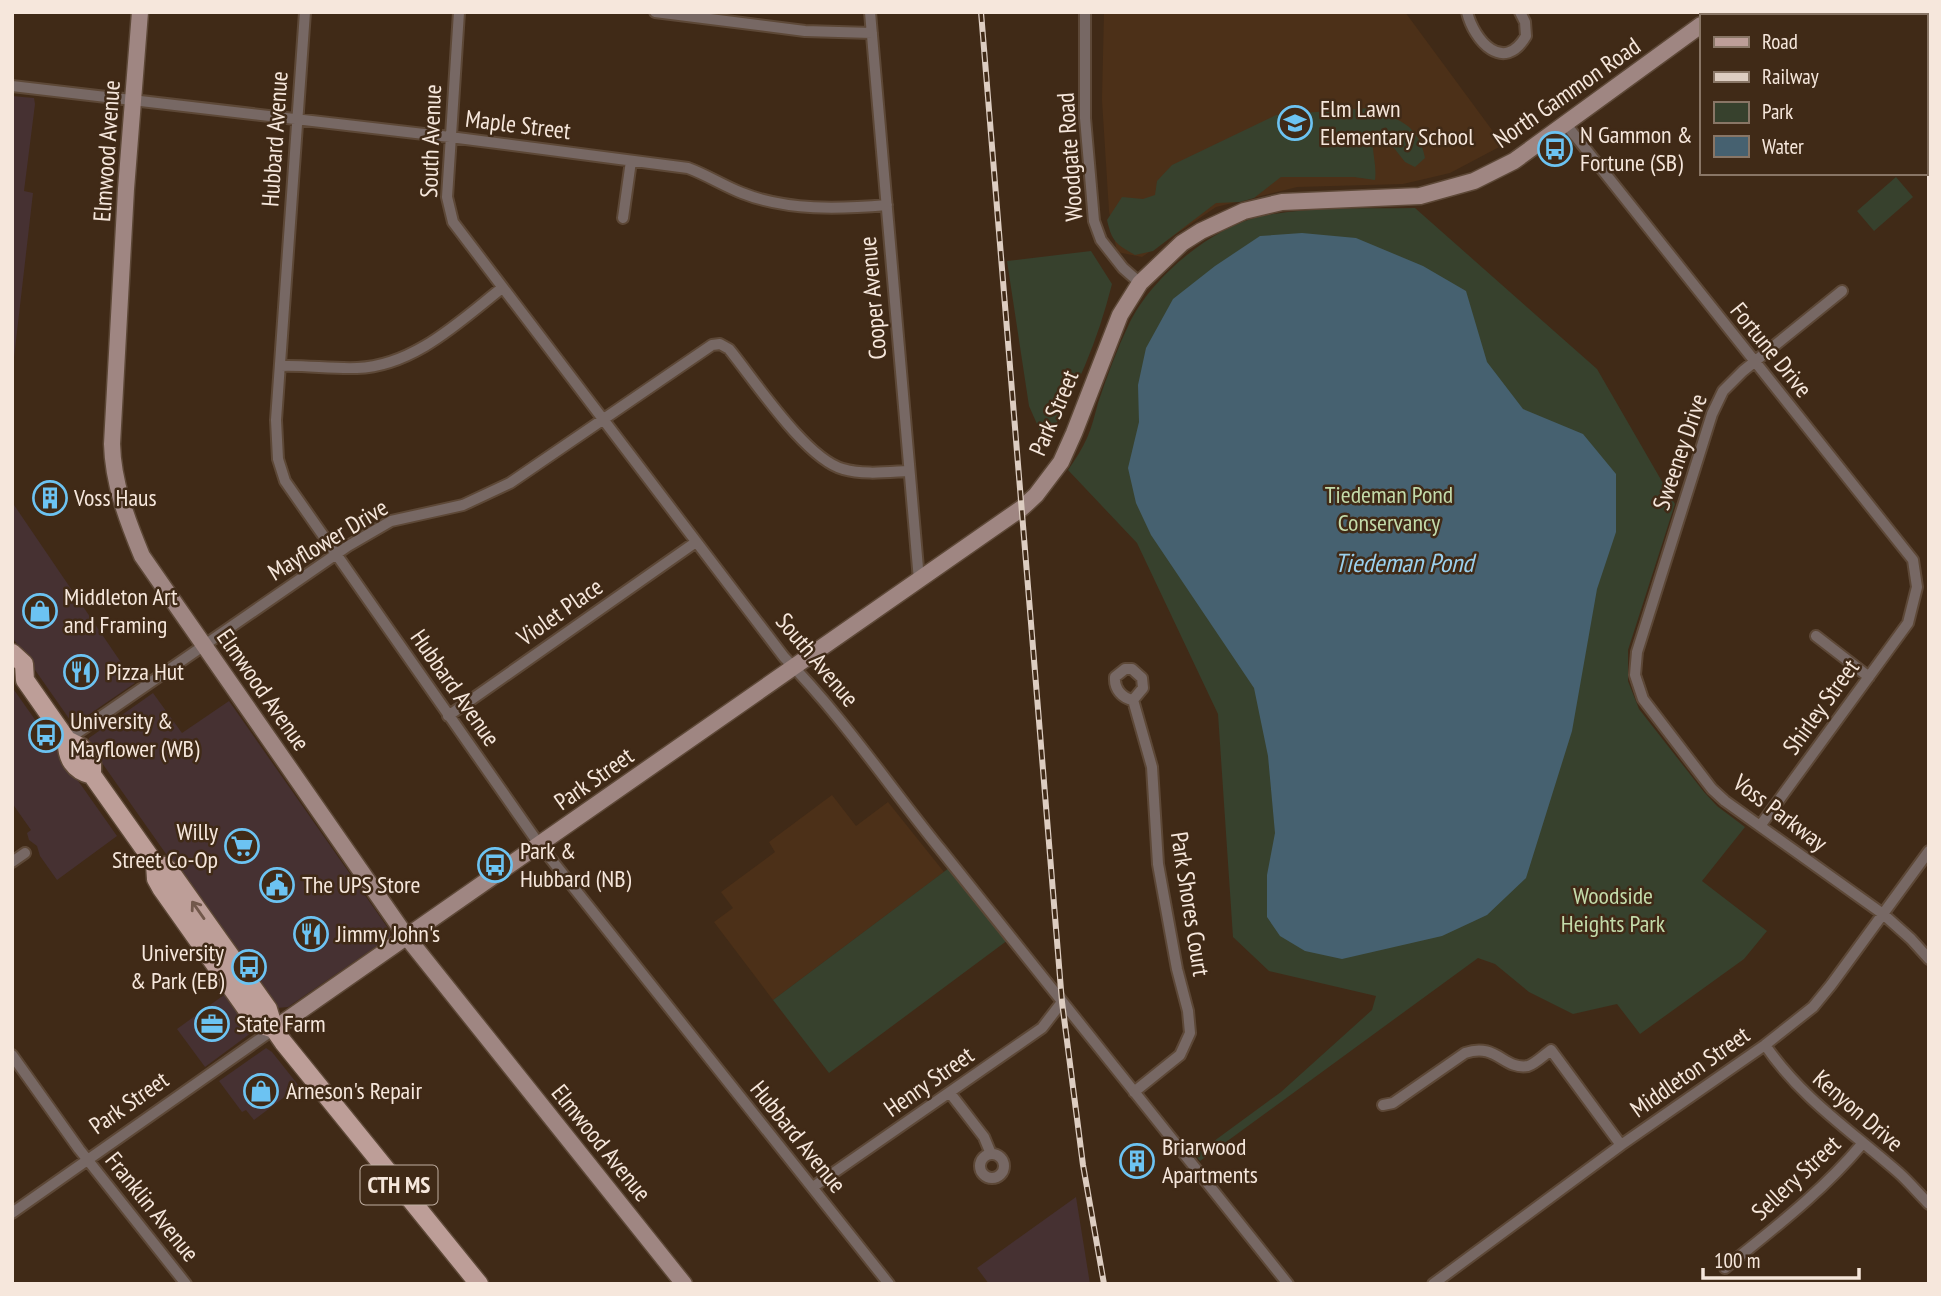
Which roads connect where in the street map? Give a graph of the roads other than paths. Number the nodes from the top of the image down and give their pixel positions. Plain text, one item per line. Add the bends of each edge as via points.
1 (140, 12) edge
2 (304, 12) edge
3 (459, 12) edge
4 (654, 12) edge
5 (870, 12) edge
6 (1085, 12) edge
7 (1467, 12) edge
8 (1520, 12) edge
9 (1700, 26) edge
10 (872, 33) junction
11 (12, 86) edge
12 (133, 99) junction
13 (297, 119) junction
14 (1565, 123) junction
15 (450, 137) junction
16 (631, 161) junction
17 (887, 205) junction
18 (623, 218) dead end
19 (1140, 283) junction
20 (502, 288) junction
21 (1842, 291) dead end
22 (1120, 315) joint
23 (1754, 363) junction
24 (281, 366) junction
25 (603, 418) junction
26 (908, 471) junction
27 (696, 542) junction
28 (337, 554) junction
29 (919, 580) junction
30 (1911, 612) joint
31 (1815, 636) dead end
32 (204, 645) junction
33 (12, 653) edge
34 (795, 667) junction
35 (1635, 676) joint
36 (1869, 677) junction
37 (19, 678) edge
38 (1133, 700) dead end
39 (448, 716) junction
40 (67, 740) junction
41 (1760, 826) junction
42 (539, 844) junction
43 (1929, 851) edge
44 (25, 853) dead end
45 (12, 862) edge
46 (1883, 914) junction
47 (406, 936) junction
48 (1929, 959) edge
49 (1062, 1002) junction
50 (274, 1029) junction
51 (1765, 1045) junction
52 (12, 1055) edge
53 (1134, 1092) junction
54 (950, 1093) junction
55 (1383, 1105) dead end
56 (1862, 1143) junction
57 (1621, 1145) junction
58 (991, 1154) dead end
59 (88, 1160) junction
60 (813, 1187) junction
61 (1929, 1204) edge
62 (12, 1213) edge
63 (1725, 1268) dead end
64 (186, 1284) edge
65 (479, 1284) edge
66 (684, 1284) edge
67 (889, 1284) edge
68 (1288, 1284) edge
69 (1433, 1284) edge

1 - 12 main road, Elmwood Avenue
2 - 13 street, Hubbard Avenue
3 - 15 street, South Avenue
4 - 10 street via 805,31
5 - 10 street, Cooper Avenue
6 - 19 street, Woodgate Road via 1085,118 1094,222 1101,240
7 - 8 street via 1478,38 1490,50 1502,53 1517,48 1526,36
9 - 14 main road, North Gammon Road
10 - 17 street, Cooper Avenue
11 - 12 street, Maple Street
12 - 13 street, Maple Street
12 - 32 main road, Elmwood Avenue via 112,458 125,516 142,556
13 - 15 street, Maple Street
13 - 24 street, Hubbard Avenue
14 - 19 main road, North Gammon Road via 1514,161 1463,185 1420,196 1282,202 1244,211 1182,243
14 - 23 street, Fortune Drive
15 - 16 street, Maple Street
15 - 20 street, South Avenue via 447,197 453,222
16 - 17 street, Maple Street via 688,168 742,193 780,203 826,208
16 - 18 street
17 - 26 street, Cooper Avenue
19 - 22 main road, North Gammon Road
20 - 24 street via 440,336 404,356 357,368
20 - 25 street, South Avenue
21 - 23 street, Sweeney Drive
22 - 29 main road, Park Street via 1074,433 1049,478 1013,515
23 - 30 street, Fortune Drive via 1913,560 1917,587
23 - 35 street, Sweeney Drive via 1724,391 1712,414 1637,652
24 - 28 street, Hubbard Avenue via 276,420 280,469
25 - 26 street, Mayflower Drive via 720,344 729,349 804,443 826,462 845,470
25 - 27 street, South Avenue
25 - 28 street, Mayflower Drive via 482,498 391,521
26 - 29 street, Cooper Avenue
27 - 34 street, South Avenue
27 - 39 street, Violet Place
28 - 32 street, Mayflower Drive
28 - 39 street, Hubbard Avenue
29 - 34 main road, Park Street
30 - 36 street, Shirley Street via 1909,623
31 - 36 street
32 - 40 street, Mayflower Drive
32 - 47 main road, Elmwood Avenue
33 - 37 main road, CTH MS via 24,665
34 - 42 main road, Park Street
34 - 49 street, South Avenue
35 - 41 street, Voss Parkway via 1643,699 1712,789
36 - 41 street, Shirley Street
37 - 40 main road, CTH MS
38 - 53 street, Park Shores Court via 1152,767 1158,864 1190,1033 1180,1055
39 - 42 street, Hubbard Avenue
40 - 50 main road, CTH MS via 88,754 92,775 155,864 157,882 238,997 255,1020
41 - 46 street, Voss Parkway
42 - 47 main road, Park Street
42 - 60 street, Hubbard Avenue
43 - 46 street, Middleton Street
44 - 45 street
46 - 48 street, Voss Parkway
46 - 51 street, Middleton Street via 1813,1007
47 - 50 main road, Park Street
47 - 66 main road, Elmwood Avenue
49 - 53 street, South Avenue
49 - 54 street, Henry Street via 1042,1028
50 - 59 street, Park Street
50 - 65 main road, CTH MS
51 - 56 street, Kenyon Drive via 1804,1094
51 - 57 street, Middleton Street
52 - 59 street, Franklin Avenue
53 - 68 street, South Avenue
54 - 58 street via 984,1137
54 - 60 street, Henry Street
55 - 57 street via 1472,1050 1482,1049 1514,1065 1529,1066 1551,1051
56 - 61 street, Kenyon Drive
56 - 63 street, Sellery Street via 1808,1201
57 - 69 street, Middleton Street
59 - 62 street, Park Street
59 - 64 street, Franklin Avenue
60 - 67 street, Hubbard Avenue

